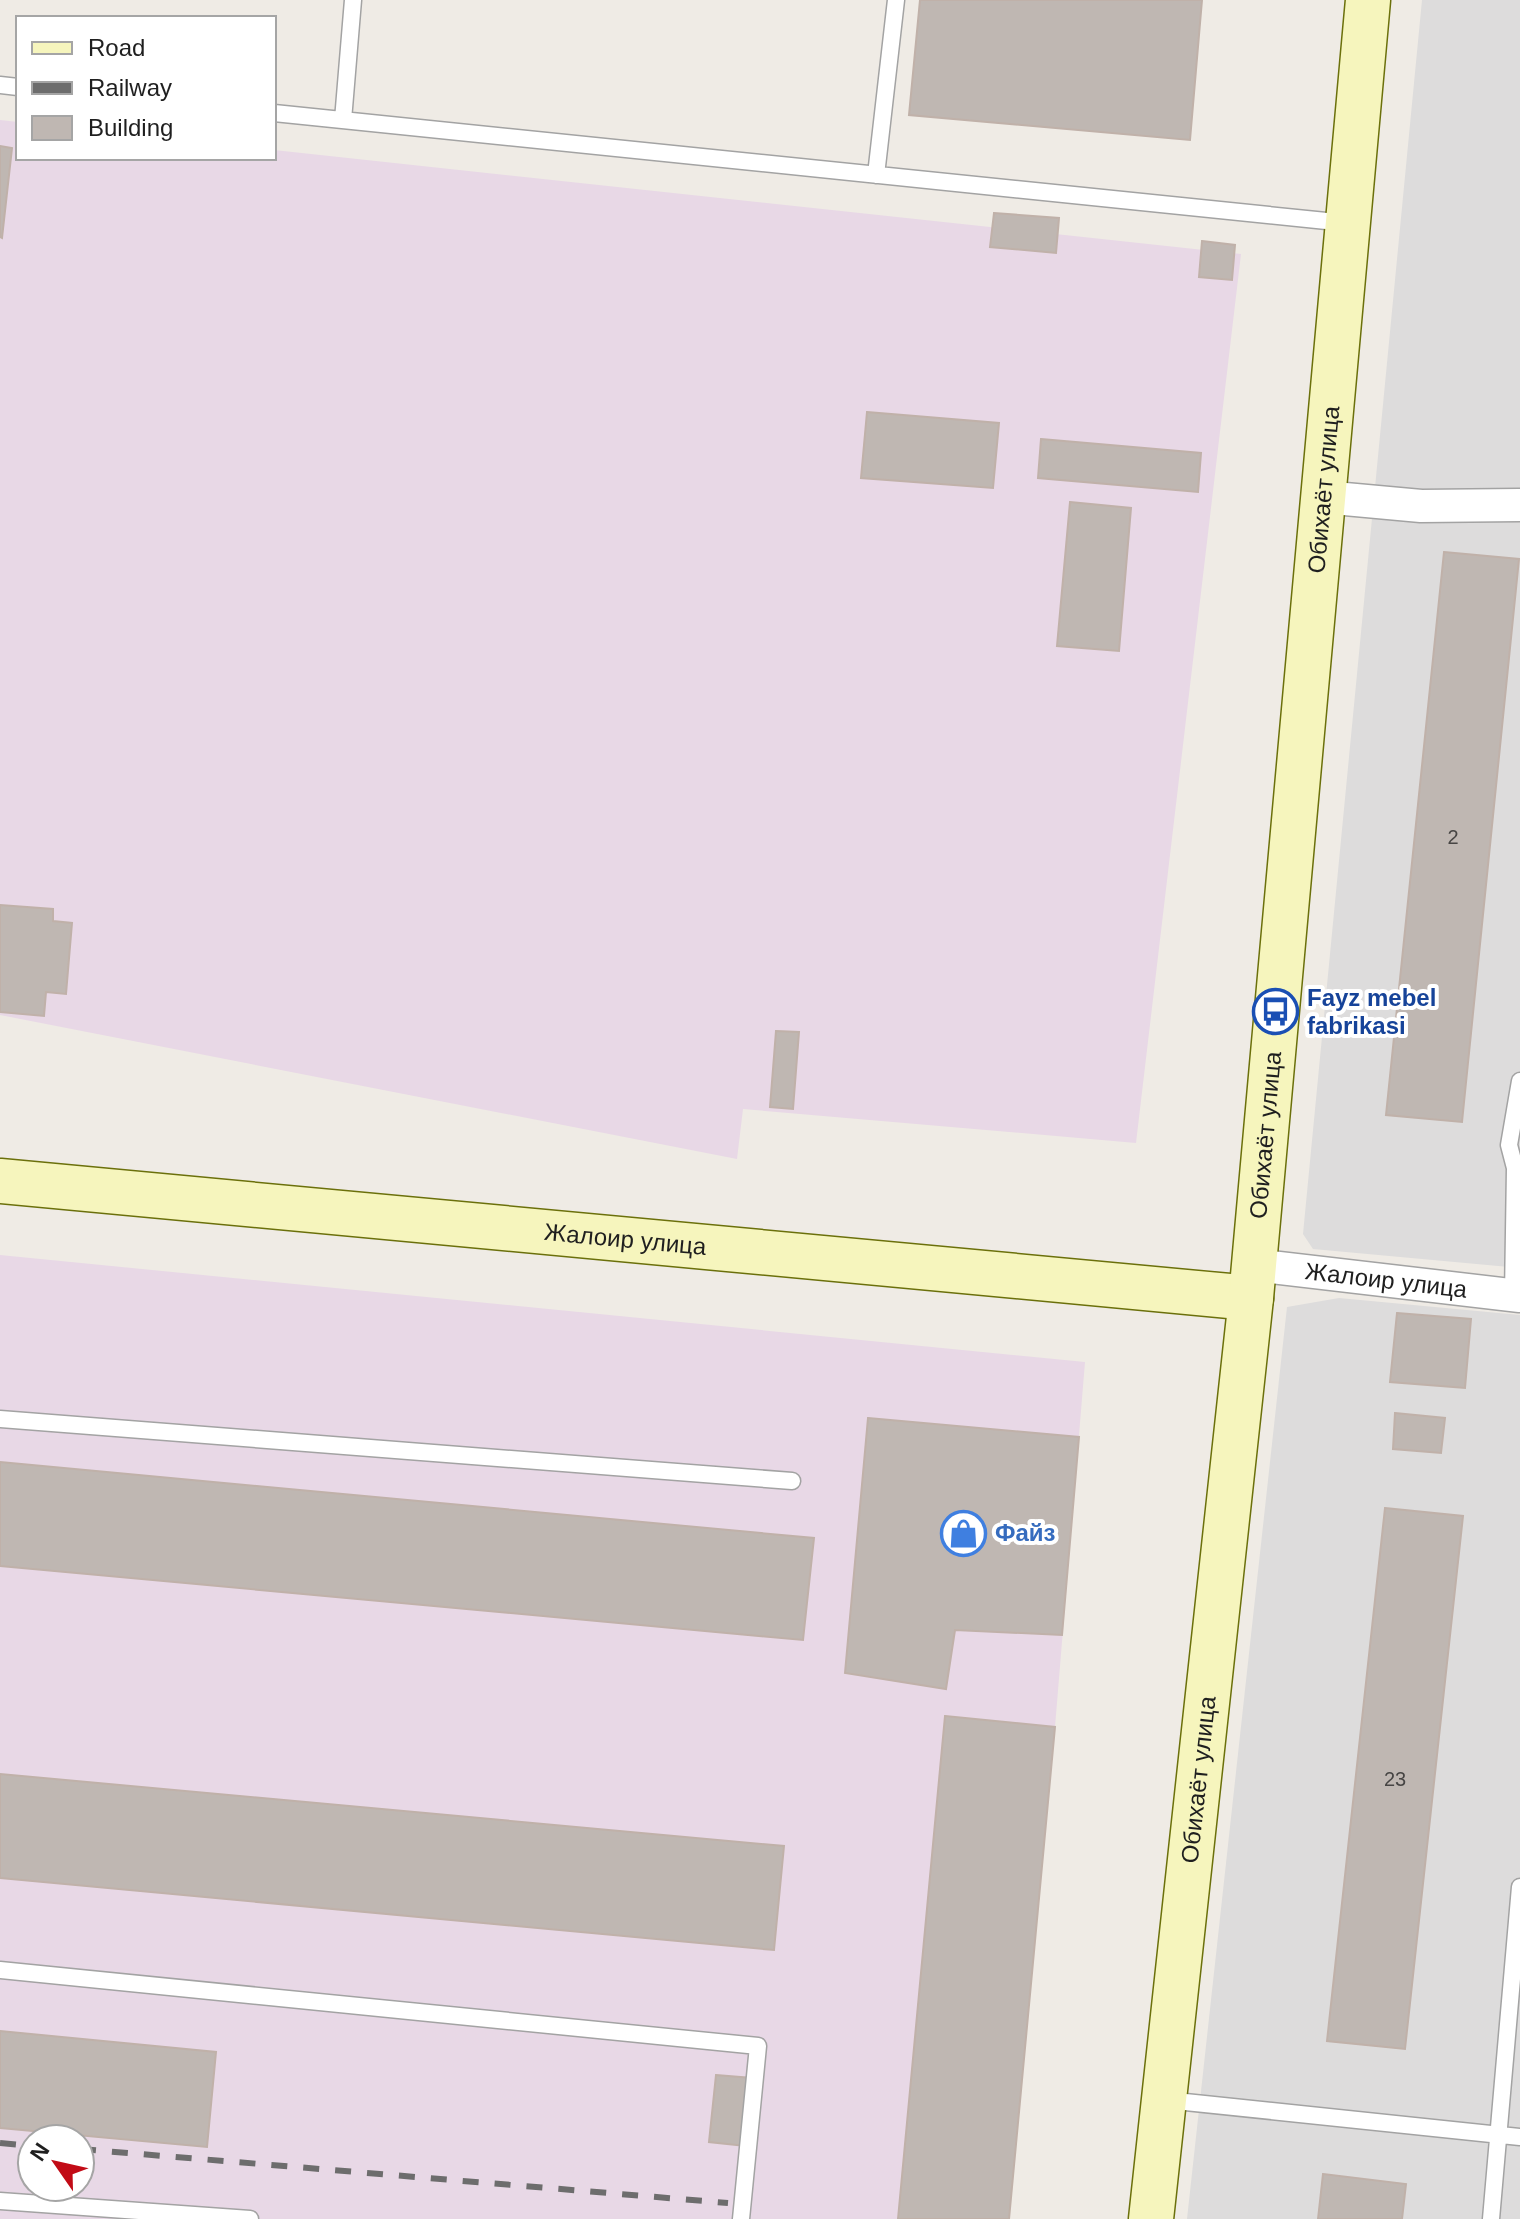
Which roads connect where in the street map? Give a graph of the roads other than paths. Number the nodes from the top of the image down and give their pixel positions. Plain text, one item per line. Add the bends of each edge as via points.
1 (353, 0) edge
2 (896, 0) edge
3 (1368, 0) edge
4 (276, 113) edge
5 (343, 120) junction
6 (876, 175) junction
7 (1348, 224) junction
8 (1323, 497) junction
9 (1520, 505) edge
10 (1520, 1092) edge
11 (0, 1181) edge
12 (1252, 1282) junction
13 (1516, 1296) edge
14 (0, 1419) edge
15 (792, 1481) dead end
16 (1520, 1887) edge
17 (0, 1970) edge
18 (1164, 2099) junction
19 (1499, 2135) junction
20 (1520, 2137) edge
21 (0, 2201) edge
22 (250, 2219) edge
23 (741, 2219) edge
24 (1151, 2219) edge
25 (1491, 2219) edge

1 - 5 lane
2 - 6 lane
3 - 7 street, Обихаёт улица
4 - 5 lane
5 - 6 lane
6 - 7 lane
7 - 8 street, Обихаёт улица
8 - 9 street via 1421,506
8 - 12 street, Обихаёт улица
10 - 13 lane via 1509,1145 1515,1168
11 - 12 street, Жалоир улица
12 - 13 street, Жалоир улица
12 - 18 street, Обихаёт улица
14 - 15 lane
16 - 19 lane
17 - 23 lane via 758,2046
18 - 19 lane
18 - 24 street, Обихаёт улица
19 - 20 lane
19 - 25 lane
21 - 22 lane

